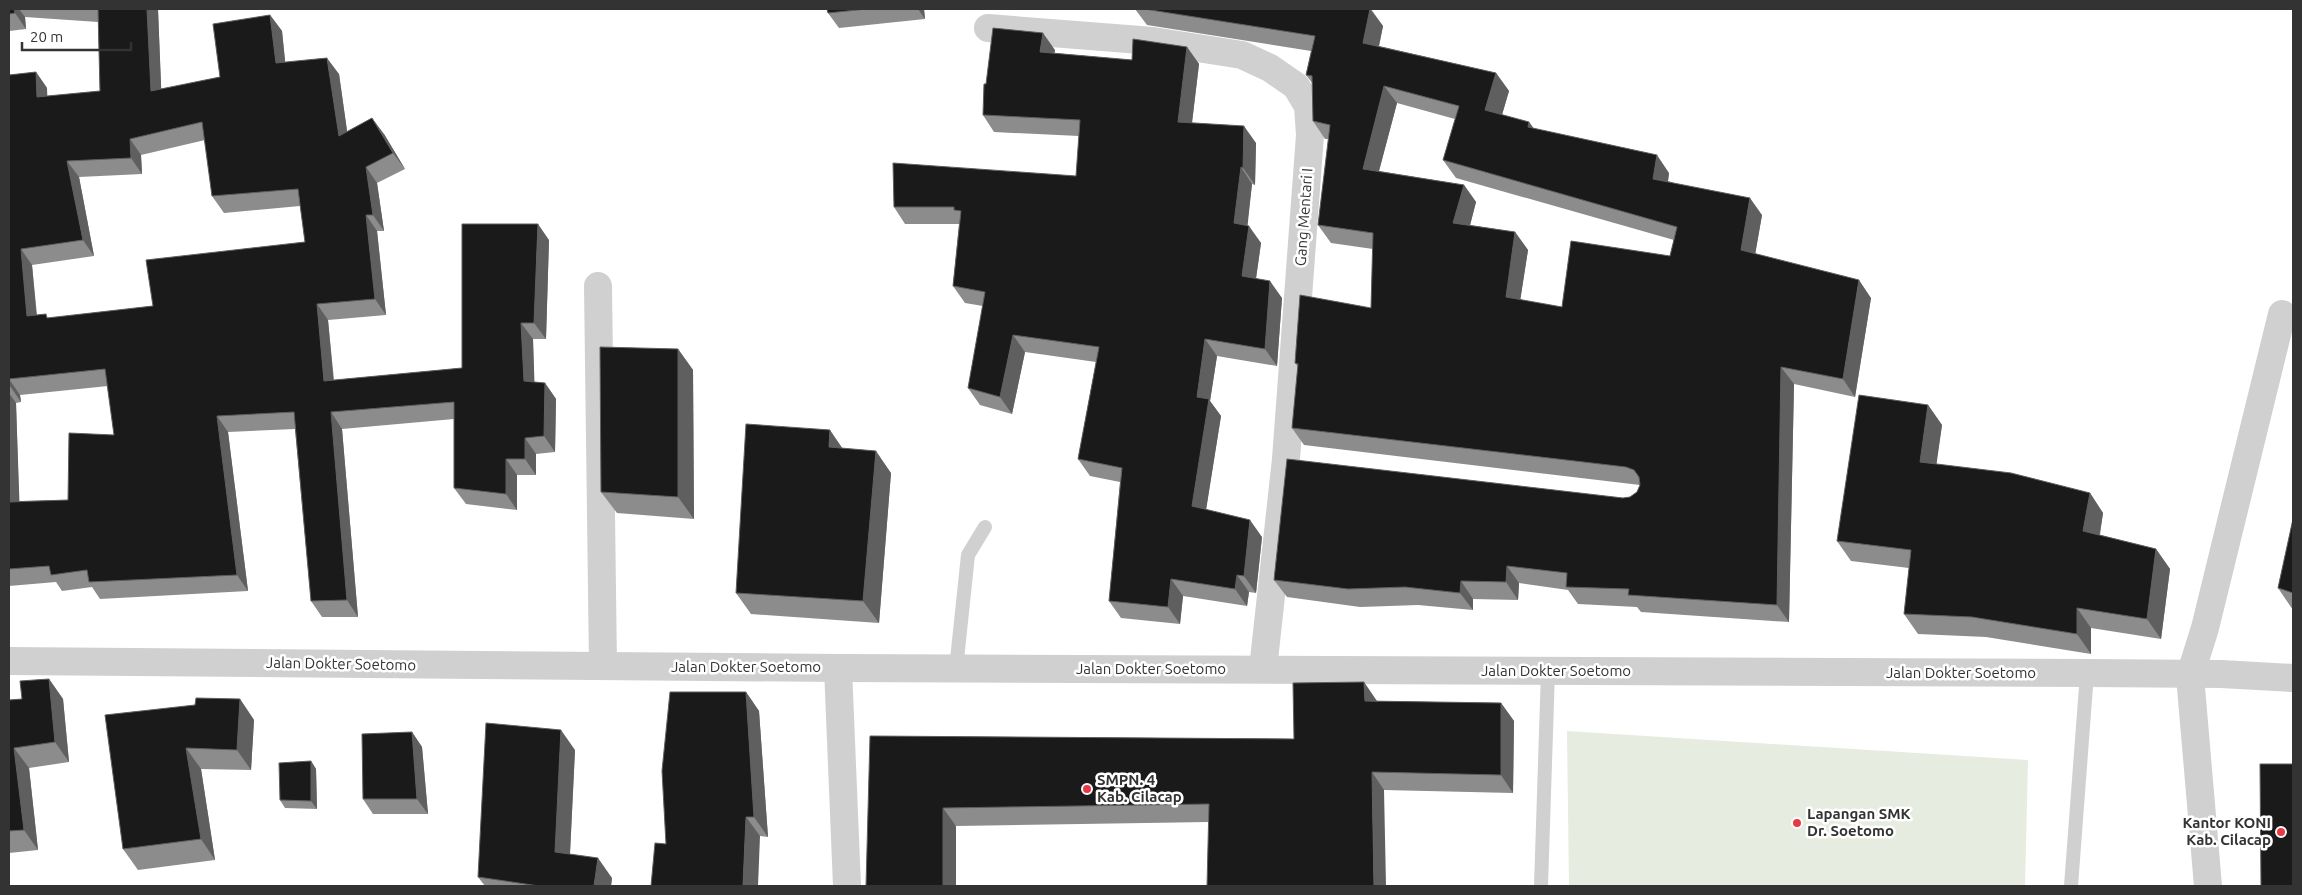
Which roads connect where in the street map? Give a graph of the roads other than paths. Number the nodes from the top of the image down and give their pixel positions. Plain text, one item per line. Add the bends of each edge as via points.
1 (988, 28) dead end
2 (598, 286) dead end
3 (2282, 314) dead end
4 (1286, 459) junction
5 (1315, 463) edge
6 (985, 527) dead end
7 (9, 661) edge
8 (603, 666) junction
9 (838, 668) junction
10 (956, 669) junction
11 (1263, 669) junction
12 (1548, 671) junction
13 (2087, 673) junction
14 (2190, 676) junction
15 (2293, 678) edge
16 (847, 886) edge
17 (1542, 886) edge
18 (2071, 886) edge
19 (2208, 886) edge

1 - 4 street, Gang Mentari I via 1153,41 1242,55 1270,68 1296,86 1308,106 1310,135
2 - 8 street
3 - 14 street via 2205,628
4 - 5 street
4 - 11 street, Gang Mentari I
6 - 10 lane via 968,555
7 - 8 street, Jalan Dokter Soetomo
8 - 9 street, Jalan Dokter Soetomo
9 - 10 street, Jalan Dokter Soetomo
9 - 16 street
10 - 11 street, Jalan Dokter Soetomo
11 - 12 street, Jalan Dokter Soetomo
12 - 13 street, Jalan Dokter Soetomo
12 - 17 lane
13 - 14 street, Jalan Dokter Soetomo
13 - 18 lane
14 - 15 street, Jalan Dokter Soetomo via 2221,674
14 - 19 street

